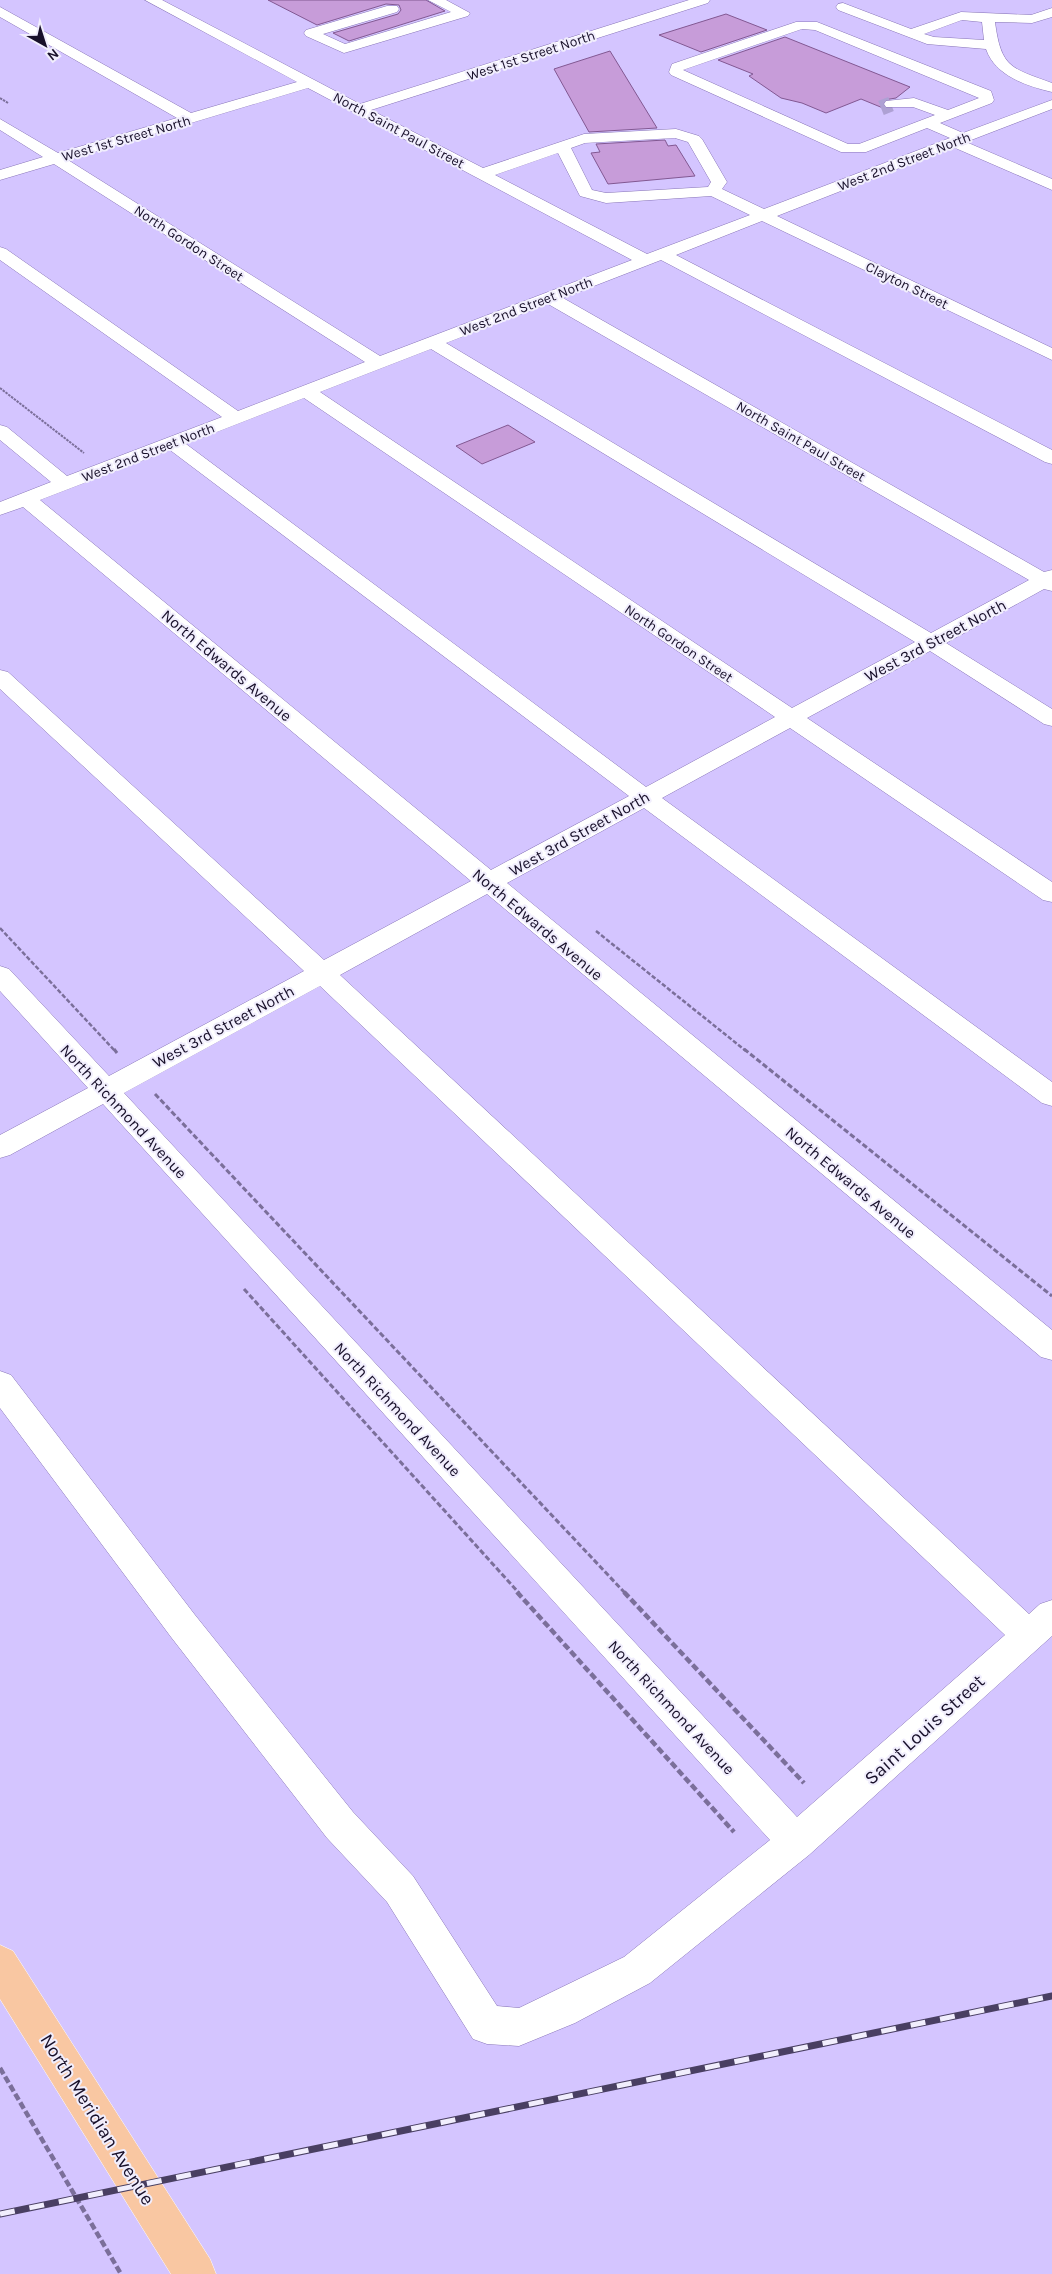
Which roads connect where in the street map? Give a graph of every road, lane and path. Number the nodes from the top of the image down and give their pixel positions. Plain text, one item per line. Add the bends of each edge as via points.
1 (152, 0) edge
2 (374, 0) edge
3 (435, 0) edge
4 (703, 0) edge
5 (843, 7) dead end
6 (0, 11) edge
7 (1052, 12) edge
8 (400, 13) junction
9 (988, 18) junction
10 (424, 25) junction
11 (911, 34) junction
12 (992, 45) junction
13 (309, 83) junction
14 (1052, 88) edge
15 (1052, 104) edge
16 (884, 108) tunnel mouth
17 (359, 109) junction
18 (948, 115) junction
19 (190, 119) junction
20 (0, 123) edge
21 (892, 123) dead end
22 (927, 123) junction
23 (908, 130) junction
24 (958, 140) junction
25 (562, 146) junction
26 (56, 158) junction
27 (482, 174) junction
28 (0, 175) edge
29 (1052, 185) edge
30 (713, 191) junction
31 (763, 215) junction
32 (0, 252) edge
33 (654, 257) junction
34 (549, 297) junction
35 (432, 342) junction
36 (1052, 355) edge
37 (378, 363) junction
38 (0, 388) edge
39 (306, 391) junction
40 (236, 418) junction
41 (0, 430) edge
42 (172, 443) junction
43 (89, 456) dead end
44 (1052, 458) edge
45 (65, 484) junction
46 (26, 499) junction
47 (0, 509) edge
48 (1049, 581) edge
49 (930, 642) junction
50 (0, 677) edge
51 (790, 718) junction
52 (1052, 719) edge
53 (645, 797) junction
54 (488, 883) junction
55 (1052, 894) edge
56 (0, 928) edge
57 (594, 929) dead end
58 (321, 973) junction
59 (0, 975) edge
60 (136, 1073) junction
61 (105, 1090) junction
62 (1052, 1096) edge
63 (0, 1148) edge
64 (240, 1284) dead end
65 (1052, 1296) edge
66 (1052, 1348) edge
67 (0, 1384) edge
68 (1041, 1625) edge
69 (804, 1783) dead end
70 (734, 1832) dead end
71 (796, 1842) junction
72 (0, 1964) edge
73 (0, 2068) edge
74 (121, 2274) edge
75 (195, 2274) edge

1 - 13 street, North Saint Paul Street
2 - 8 street
3 - 10 street via 463,13
4 - 17 street, West 1st Street North
5 - 11 street
6 - 19 street
7 - 9 street via 1032,19
8 - 10 street
8 - 10 street via 311,33 344,49
9 - 11 street via 961,16
9 - 12 street
11 - 12 street via 932,41
12 - 14 street via 1003,66
13 - 17 street, North Saint Paul Street
13 - 19 street, West 1st Street North
15 - 24 street, West 2nd Street North
16 - 18 street via 914,102
17 - 27 street, North Saint Paul Street
18 - 22 street
18 - 23 street via 987,100 986,94 817,26 801,25 677,67 676,72 846,148 861,149
19 - 26 street, West 1st Street North
20 - 26 street, North Gordon Street
21 - 23 street
22 - 23 street
22 - 24 street
24 - 29 street
24 - 31 street, West 2nd Street North
25 - 27 street
25 - 30 street via 586,192 606,198
25 - 30 street via 584,139 676,133 694,138 719,182
26 - 28 street, West 1st Street North
26 - 37 street, North Gordon Street
27 - 33 street, North Saint Paul Street
30 - 31 street, Clayton Street
31 - 33 street, West 2nd Street North
31 - 36 street, Clayton Street
32 - 40 street
33 - 34 street, West 2nd Street North
33 - 44 street, North Saint Paul Street
34 - 35 street, West 2nd Street North
34 - 48 street, North Saint Paul Street
35 - 37 street, West 2nd Street North
35 - 49 street
37 - 39 street, West 2nd Street North
38 - 43 path
39 - 40 street, West 2nd Street North
39 - 51 street, North Gordon Street
40 - 42 street, West 2nd Street North
41 - 45 street
42 - 45 street, West 2nd Street North
42 - 53 street
45 - 46 street, West 2nd Street North
46 - 47 street, West 2nd Street North
46 - 54 street, North Edwards Avenue
48 - 49 street, West 3rd Street North
49 - 51 street, West 3rd Street North
49 - 52 street
50 - 58 street
51 - 53 street, West 3rd Street North
51 - 55 street, North Gordon Street
53 - 54 street, West 3rd Street North
53 - 62 street
54 - 58 street, West 3rd Street North
54 - 66 street, North Edwards Avenue
56 - 60 path
57 - 65 path
58 - 60 street, West 3rd Street North
58 - 68 street
59 - 61 street, North Richmond Avenue
60 - 61 street, West 3rd Street North
60 - 69 path
61 - 63 street, West 3rd Street North
61 - 71 street, North Richmond Avenue
64 - 70 path
67 - 71 street, Saint Louis Street via 291,1763 340,1824 400,1889 487,2025 519,2027 637,1970
68 - 71 street, Saint Louis Street
72 - 75 main road, North Meridian Avenue
73 - 74 path

